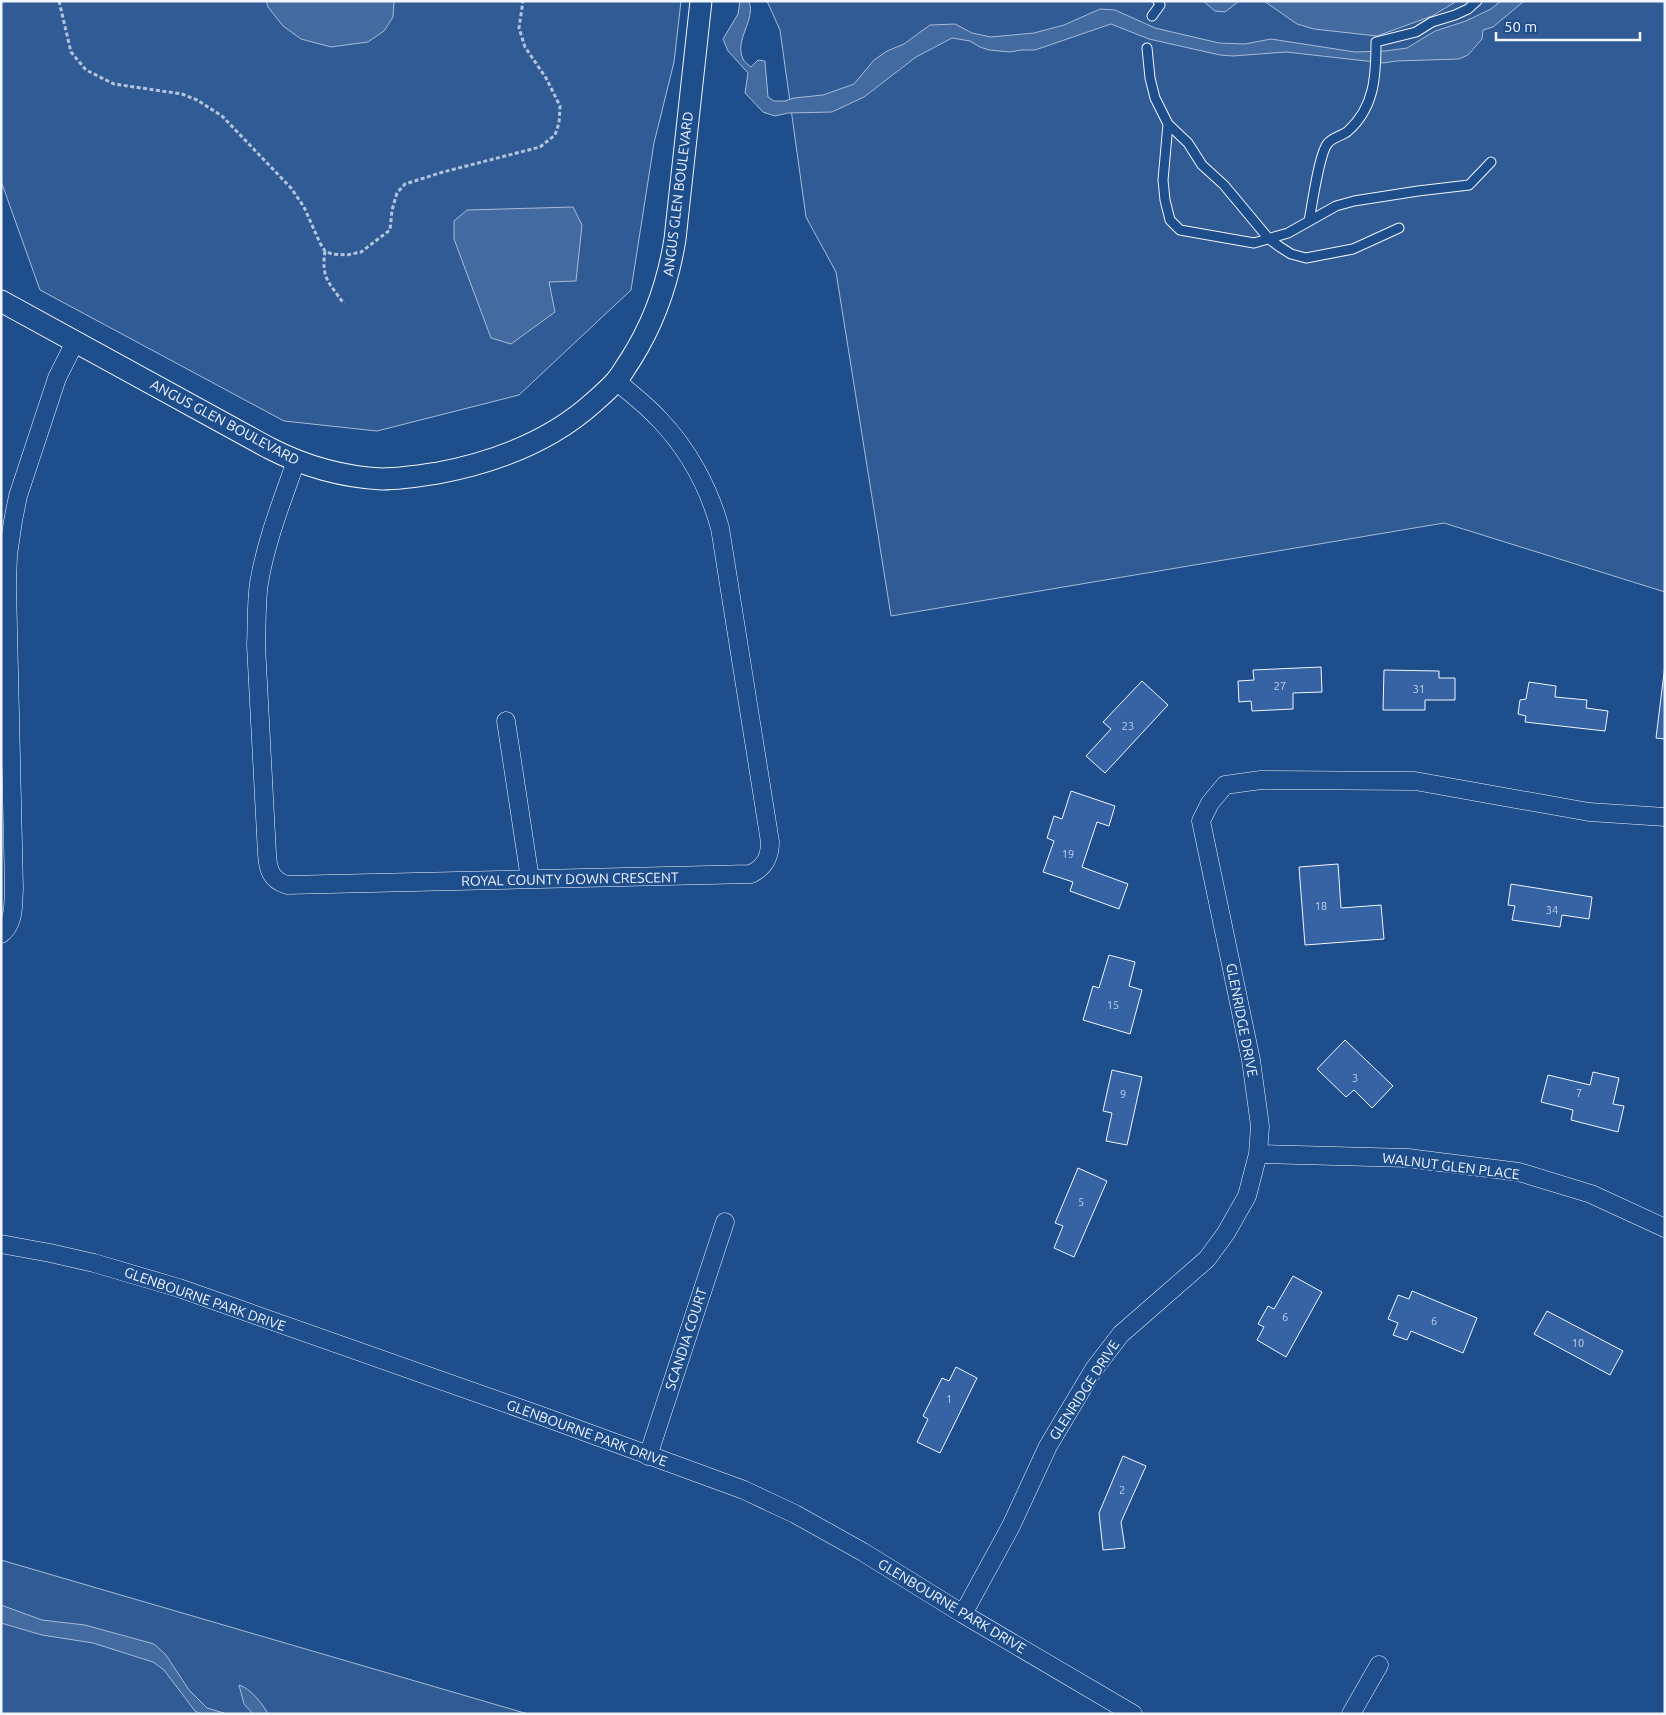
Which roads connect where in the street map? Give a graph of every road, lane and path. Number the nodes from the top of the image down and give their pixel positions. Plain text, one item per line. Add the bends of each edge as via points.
1 (59, 1) edge
2 (523, 1) edge
3 (701, 1) edge
4 (1158, 1) edge
5 (1477, 1) edge
6 (1152, 16) dead end
7 (1148, 48) dead end
8 (1168, 124) junction
9 (1491, 162) dead end
10 (1309, 221) junction
11 (1399, 228) dead end
12 (1270, 239) junction
13 (325, 251) junction
14 (1, 301) edge
15 (344, 304) dead end
16 (75, 342) junction
17 (616, 380) junction
18 (296, 461) junction
19 (5, 658) edge
20 (506, 721) dead end
21 (6, 800) edge
22 (1665, 817) edge
23 (530, 880) junction
24 (1, 934) edge
25 (1258, 1154) junction
26 (725, 1222) dead end
27 (1665, 1228) edge
28 (1, 1244) edge
29 (648, 1456) junction
30 (963, 1614) junction
31 (1379, 1665) dead end
32 (1133, 1714) edge
33 (1351, 1714) edge

1 - 13 path via 71,52 86,70 114,84 182,94 222,116 291,188 304,206
2 - 13 path via 519,28 525,47 560,106 555,135 540,147 405,184 397,194 390,230 361,252 347,255
3 - 17 street, ANGUS GLEN BOULEVARD via 669,275 653,321
4 - 6 lane via 1160,5
5 - 10 lane via 1468,9 1432,22 1416,32 1376,42 1376,69 1370,101 1348,131 1328,143 1320,165
7 - 8 lane via 1155,98
8 - 12 lane
8 - 12 lane via 1163,180 1170,220 1180,230 1206,236 1254,243
9 - 10 lane via 1469,185 1354,201 1336,206
10 - 12 lane
11 - 12 lane via 1353,248 1306,258 1291,254
13 - 15 path via 324,275
14 - 16 street, ANGUS GLEN BOULEVARD
16 - 18 street, ANGUS GLEN BOULEVARD
16 - 19 street via 55,385 12,521
17 - 18 street, ANGUS GLEN BOULEVARD via 586,409 557,430 527,446 482,463 421,476 382,478 333,472
17 - 23 street, ROYAL COUNTY DOWN CRESCENT via 674,436 712,501 726,556 770,852 759,870 741,876
18 - 23 street, ROYAL COUNTY DOWN CRESCENT via 268,542 257,614 267,854 271,876 280,884 287,885
19 - 21 street
20 - 23 street
21 - 24 street via 14,888 11,921
22 - 25 street, GLENRIDGE DRIVE via 1589,812 1414,781 1261,780 1225,785 1201,821 1251,1060 1260,1126
25 - 27 street, WALNUT GLEN PLACE via 1408,1158 1519,1172 1591,1194
25 - 30 street, GLENRIDGE DRIVE via 1247,1196 1207,1259 1121,1334 1084,1385 1048,1446
26 - 29 street, SCANDIA COURT
28 - 29 street, GLENBOURNE PARK DRIVE via 94,1262 179,1288
29 - 30 street, GLENBOURNE PARK DRIVE via 744,1490 795,1514
30 - 32 street, GLENBOURNE PARK DRIVE
31 - 33 street

